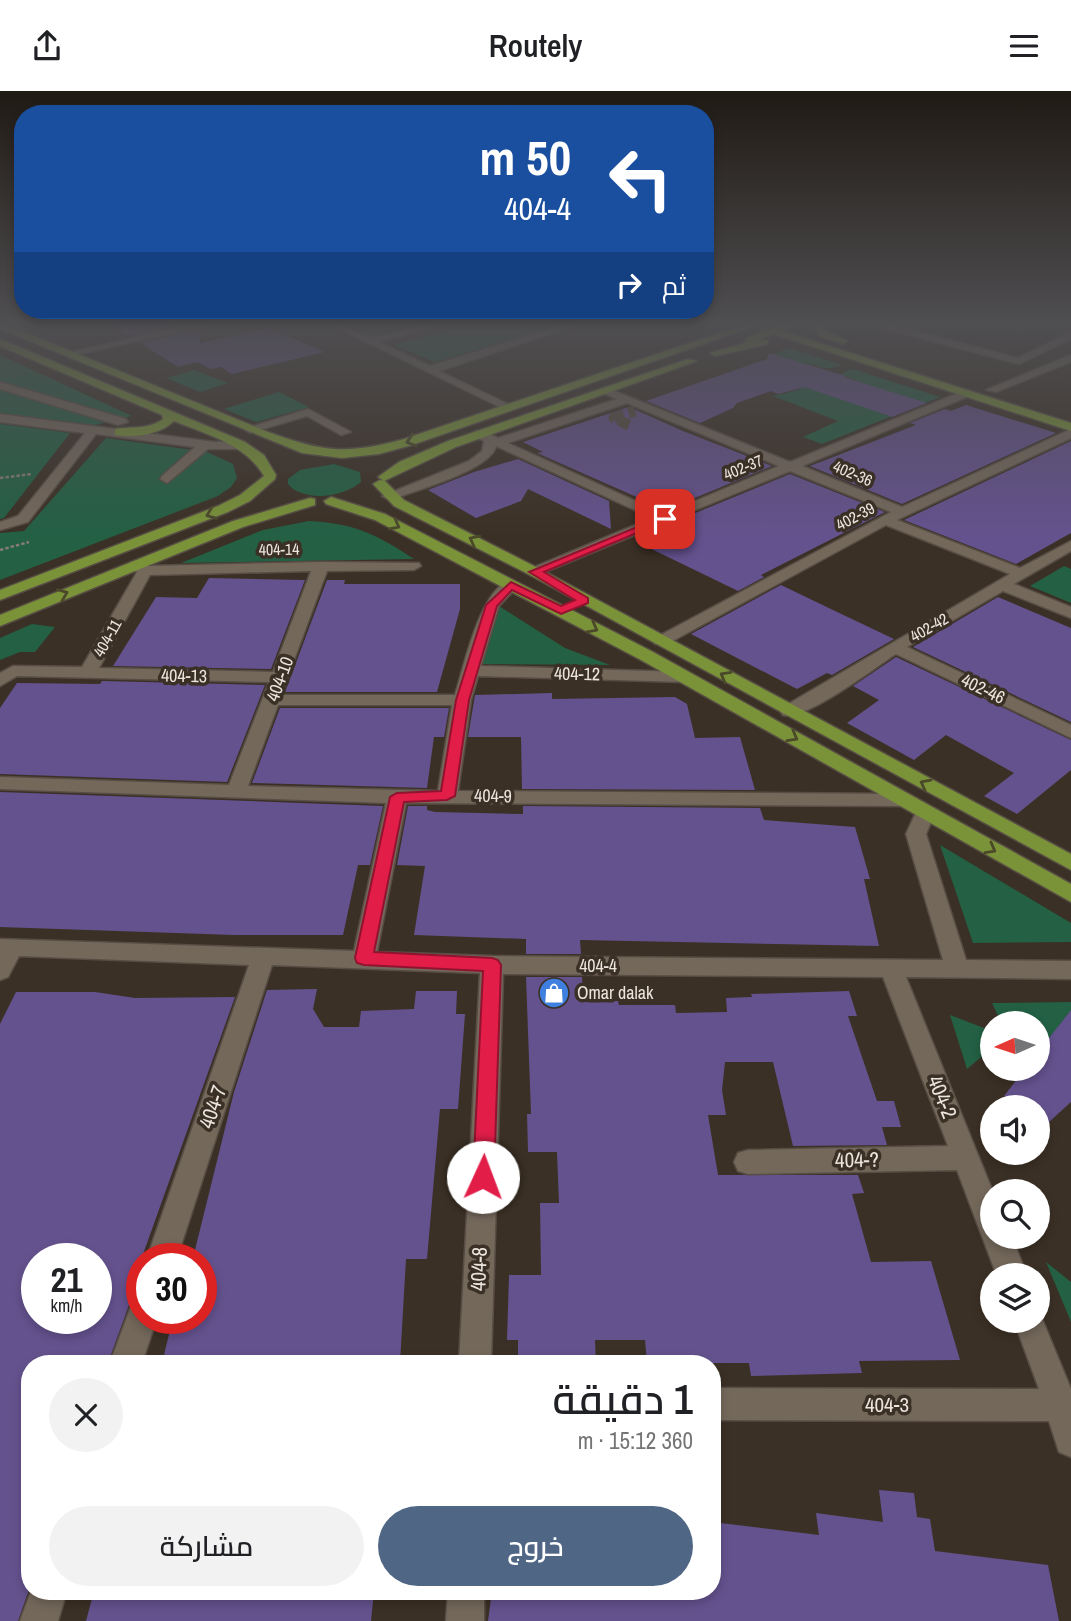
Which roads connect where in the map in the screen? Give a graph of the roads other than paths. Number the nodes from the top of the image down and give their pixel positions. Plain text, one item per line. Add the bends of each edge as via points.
1 (27, 393) edge
2 (123, 393) edge
3 (166, 393) edge
4 (478, 393) edge
5 (551, 393) edge
6 (601, 393) edge
7 (613, 393) edge
8 (1003, 393) edge
9 (965, 394) joint
10 (628, 399) junction
11 (508, 408) junction
12 (167, 412) junction
13 (1071, 414) edge
14 (0, 418) edge
15 (158, 427) junction
16 (1071, 427) edge
17 (94, 429) junction
18 (250, 429) junction
19 (119, 432) junction
20 (345, 432) dead end
21 (1071, 433) edge
22 (489, 438) junction
23 (205, 445) junction
24 (241, 445) junction
25 (337, 454) junction
26 (294, 460) dead end
27 (790, 466) junction
28 (272, 474) junction
29 (167, 479) dead end
30 (377, 488) junction
31 (331, 501) junction
32 (310, 502) junction
33 (902, 512) junction
34 (665, 519) junction
35 (885, 520) junction
36 (0, 526) edge
37 (1071, 545) edge
38 (1054, 555) junction
39 (1071, 561) edge
40 (321, 566) junction
41 (414, 566) dead end
42 (140, 568) junction
43 (535, 572) junction
44 (1022, 574) junction
45 (511, 585) junction
46 (1003, 585) junction
47 (0, 595) edge
48 (584, 601) junction
49 (561, 611) junction
50 (1071, 613) edge
51 (0, 621) edge
52 (661, 641) junction
53 (895, 647) junction
54 (471, 671) junction
55 (87, 674) junction
56 (281, 677) junction
57 (684, 677) junction
58 (0, 681) edge
59 (272, 700) junction
60 (462, 700) junction
61 (789, 711) junction
62 (1071, 732) edge
63 (0, 783) edge
64 (236, 792) junction
65 (447, 796) junction
66 (397, 797) junction
67 (902, 800) junction
68 (925, 813) junction
69 (1071, 863) edge
70 (1071, 894) edge
71 (6, 947) edge
72 (264, 956) junction
73 (364, 958) junction
74 (492, 965) junction
75 (891, 968) junction
76 (957, 969) junction
77 (1071, 970) edge
78 (0, 971) edge
79 (967, 1159) junction
80 (748, 1162) dead end
81 (980, 1193) edge
82 (167, 1243) edge
83 (1034, 1333) edge
84 (136, 1334) edge
85 (129, 1355) edge
86 (475, 1355) edge
87 (721, 1404) edge
88 (1061, 1405) junction
89 (1071, 1440) edge
90 (46, 1600) edge
91 (466, 1600) edge
92 (39, 1621) edge
93 (465, 1621) edge

1 - 15 street via 112,420
2 - 12 main road
3 - 18 main road
4 - 11 street
5 - 11 main road
6 - 22 main road
7 - 10 street, 402-36
8 - 13 main road
9 - 16 main road
9 - 27 street, 402-37
10 - 22 street
10 - 27 street, 402-36 via 641,409
11 -> 25 main road via 393,447
12 - 15 main road via 169,419
12 - 24 main road
14 - 17 street
15 - 19 main road
17 - 19 street
17 - 36 street via 23,519
18 - 20 street via 308,412
18 - 25 main road via 299,448
19 - 23 street
21 - 33 street, 402-39
22 - 30 main road via 403,464
22 - 30 street via 488,453 473,464
22 - 34 street
23 - 24 street
23 - 29 street
24 - 28 main road via 260,457
25 - 26 main road
25 - 30 main road via 378,464
27 - 33 street, 402-36
27 - 34 street, 402-37
28 - 32 main road via 272,489 278,494
28 -> 47 main road via 232,505
30 - 31 main road
43 -> 30 main road
31 - 32 main road
31 -> 45 main road via 380,517
32 - 42 main road via 250,519
33 - 35 street, 402-39
34 - 43 street, 402-37
35 - 44 street
35 - 52 street, 402-39
37 - 38 street, 402-42
38 - 39 street
38 - 44 street, 402-42
40 - 41 street, 404-14
40 - 42 street, 404-14
40 - 56 street, 404-10
51 -> 42 main road
42 - 55 street, 404-11
43 - 48 main road
44 - 46 street, 402-42
45 - 49 main road
45 - 54 street via 492,605
46 - 50 street
46 - 53 street, 402-42
48 - 49 main road
48 - 52 main road
49 -> 57 main road
61 -> 52 main road
53 - 61 street, 402-42
53 - 62 street, 402-46
54 - 57 street, 404-12
54 - 60 street
55 - 56 street, 404-13
55 - 58 street, 404-11 via 12,671
56 - 59 street, 404-10
57 -> 67 main road
59 - 60 street
59 - 64 street, 404-10
60 - 65 street
69 -> 61 main road
63 - 64 street, 404-9
64 - 66 street, 404-9
65 - 66 street, 404-9
65 - 67 street, 404-9
66 - 73 street
67 - 68 main road
68 -> 70 main road
68 - 76 street via 916,834
71 - 72 street, 404-4
71 - 78 street
72 - 73 street, 404-4
72 - 82 street, 404-7
73 - 74 street, 404-4
74 - 75 street, 404-4
74 - 86 street, 404-8
75 - 76 street, 404-4
75 - 79 street, 404-2
76 - 77 street, 404-4
79 - 80 street, 404-?
79 - 81 street, 404-2
83 - 88 street
84 - 85 street
87 - 88 street, 404-3
88 - 89 street
90 - 92 street
91 - 93 street

